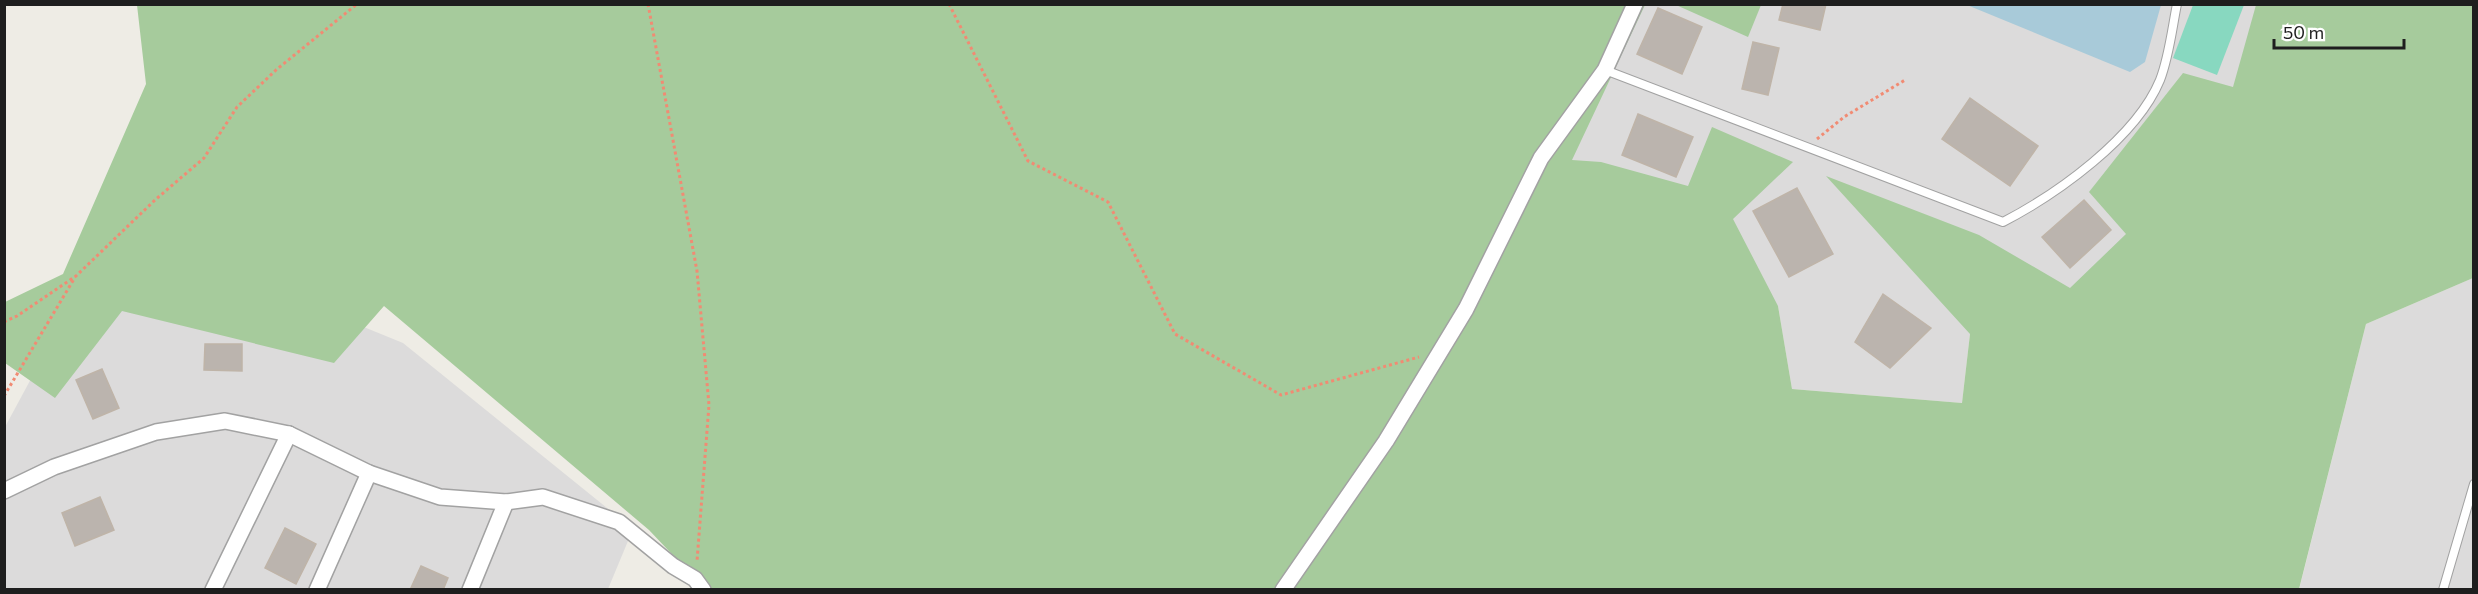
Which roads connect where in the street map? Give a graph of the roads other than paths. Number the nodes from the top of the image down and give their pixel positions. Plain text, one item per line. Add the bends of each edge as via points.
1 (1635, 4) edge
2 (2177, 4) edge
3 (1605, 70) junction
4 (289, 434) junction
5 (369, 473) junction
6 (2474, 484) edge
7 (4, 491) edge
8 (506, 502) junction
9 (699, 584) edge
10 (213, 590) edge
11 (317, 590) edge
12 (470, 590) edge
13 (1283, 590) edge
14 (2443, 590) edge

1 - 3 street
2 - 3 lane via 2161,79 2134,123 2110,148 2050,194 2003,222
3 - 13 street via 1541,158 1466,309 1386,441
4 - 5 street
4 - 7 street via 225,421 156,432 54,467
4 - 10 street
5 - 8 street via 440,497
5 - 11 street
6 - 14 lane
8 - 9 street via 543,497 619,522
8 - 12 street

